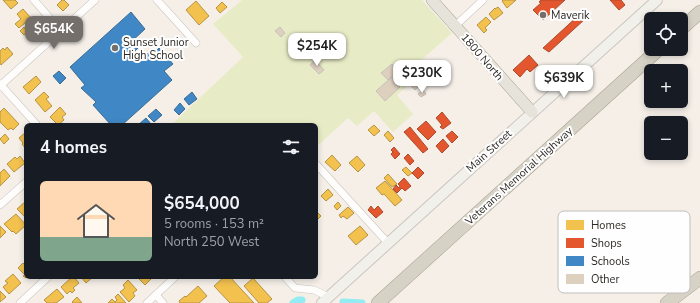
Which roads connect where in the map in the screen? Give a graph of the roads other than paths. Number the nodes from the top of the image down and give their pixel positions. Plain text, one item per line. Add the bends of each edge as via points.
1 (34, 0) edge
2 (95, 0) edge
3 (157, 0) edge
4 (432, 0) edge
5 (483, 0) edge
6 (657, 0) edge
7 (700, 12) edge
8 (688, 23) edge
9 (455, 26) junction
10 (61, 31) junction
11 (196, 43) dead end
12 (651, 56) edge
13 (0, 85) edge
14 (532, 112) junction
15 (35, 123) edge
16 (318, 166) edge
17 (24, 184) edge
18 (0, 205) edge
19 (388, 243) junction
20 (700, 278) edge
21 (46, 279) edge
22 (173, 279) edge
23 (286, 279) edge
24 (690, 286) edge
25 (680, 293) edge
26 (156, 295) junction
27 (325, 300) edge
28 (20, 303) edge
29 (147, 303) edge
30 (163, 303) edge
31 (378, 303) edge
32 (667, 303) edge

1 - 10 street
2 - 10 street
3 - 11 street
4 - 9 main road, 1800 North
5 - 9 street
6 - 14 main road, Main Street
7 - 8 highway
9 - 14 main road, 1800 North
10 - 13 street
12 - 31 highway, Veterans Memorial Highway
13 - 15 street
14 - 19 main road, Main Street
16 - 19 street
17 - 18 street
19 - 27 main road, Main Street
20 - 24 highway
21 - 28 street
22 - 26 street
23 - 27 street via 295,288 314,290
25 - 32 highway
26 - 29 street
26 - 30 street

